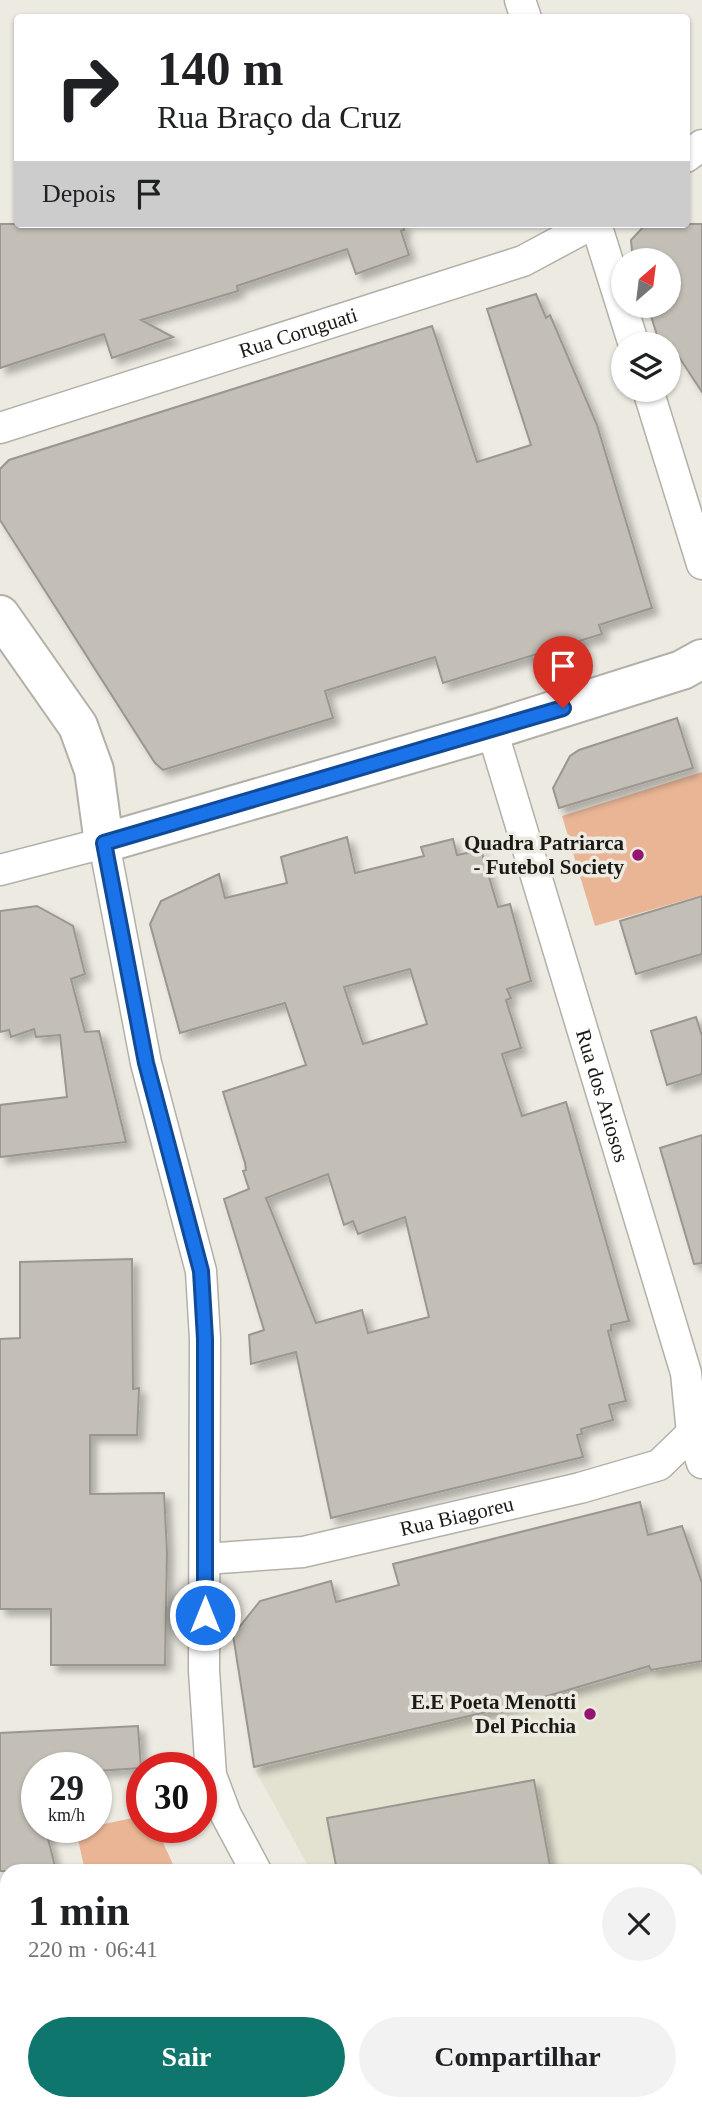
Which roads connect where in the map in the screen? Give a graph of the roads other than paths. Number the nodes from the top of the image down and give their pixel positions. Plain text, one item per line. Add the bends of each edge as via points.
1 (586, 228) edge
2 (595, 228) edge
3 (630, 332) edge
4 (652, 402) edge
5 (0, 428) edge
6 (702, 564) edge
7 (0, 615) edge
8 (702, 659) edge
9 (492, 730) junction
10 (104, 843) junction
11 (0, 870) edge
12 (692, 1433) junction
13 (702, 1463) edge
14 (205, 1559) junction
15 (252, 1864) edge

1 - 5 street, Rua Coruguati via 523,261
2 - 3 street
4 - 6 street
7 - 10 street via 78,726 94,769
8 - 9 street via 682,670
9 - 10 street
9 - 12 street, Rua dos Ariosos via 686,1373
10 - 11 street
10 - 14 street via 146,1063 201,1271
12 - 13 street, Rua dos Ariosos
12 - 14 street, Rua Biagoreu via 659,1465 580,1488 303,1552
14 - 15 street via 204,1671 211,1775

